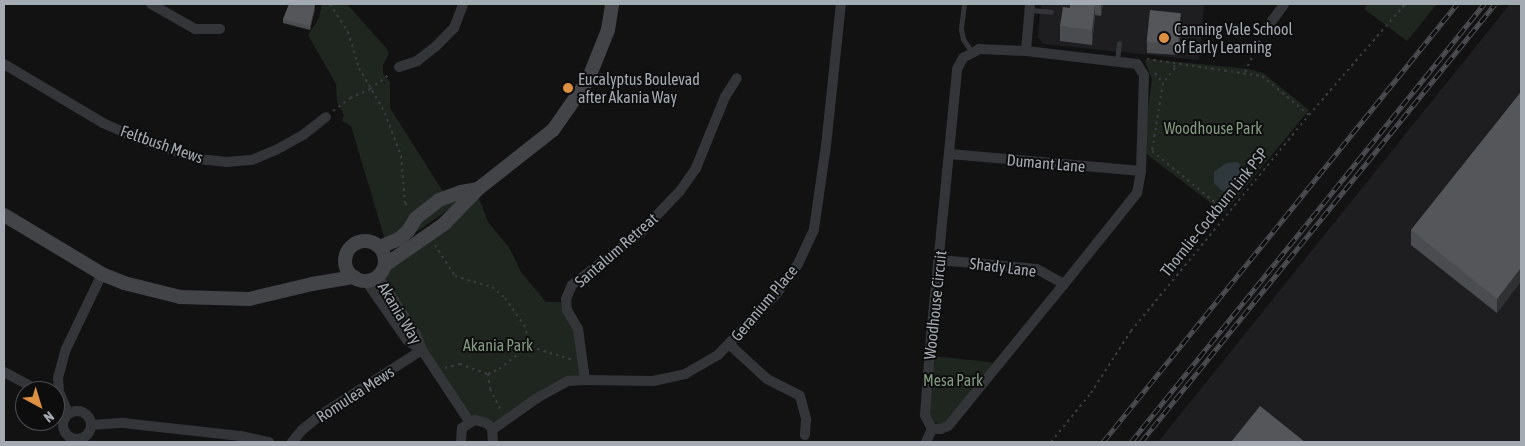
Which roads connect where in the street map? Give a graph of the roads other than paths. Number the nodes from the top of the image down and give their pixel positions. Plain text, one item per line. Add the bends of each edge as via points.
1 (151, 4) edge
2 (463, 4) edge
3 (612, 4) edge
4 (841, 4) edge
5 (964, 4) edge
6 (1284, 4) edge
7 (1030, 7) edge
8 (1051, 12) dead end
9 (220, 29) dead end
10 (1264, 32) road end
11 (1119, 43) dead end
12 (971, 51) junction
13 (1026, 51) junction
14 (1117, 61) junction
15 (4, 64) edge
16 (399, 67) road end
17 (737, 78) dead end
18 (326, 117) road end
19 (950, 154) junction
20 (1141, 171) junction
21 (478, 189) junction
22 (4, 215) edge
23 (380, 247) junction
24 (345, 260) junction
25 (939, 260) junction
26 (102, 274) junction
27 (371, 275) junction
28 (312, 284) junction
29 (1064, 284) junction
30 (729, 344) junction
31 (422, 350) junction
32 (4, 372) edge
33 (585, 380) junction
34 (21, 381) edge
35 (57, 381) edge
36 (65, 409) edge
37 (68, 414) junction
38 (469, 422) junction
39 (91, 424) junction
40 (932, 429) junction
41 (492, 430) junction
42 (805, 435) dead end
43 (269, 442) edge
44 (292, 442) edge
45 (461, 442) edge
46 (493, 442) edge
47 (926, 442) edge

1 - 9 street via 196,29
2 - 16 street via 454,28 435,47 417,61
3 - 21 street via 608,30 588,80 553,130
4 - 30 street, Geranium Place via 814,229 798,264 777,293
5 - 12 lane via 961,29
6 - 10 street
7 - 8 lane
7 - 13 street
11 - 14 lane
12 - 13 street
12 - 19 street, Woodhouse Circuit via 957,69
13 - 14 street
14 - 20 street via 1137,64 1144,75
15 - 18 street, Feltbush Mews via 103,123 199,159 252,160 303,135
17 - 33 street, Santalum Retreat via 724,97 696,168 680,191 639,234 572,285 566,299 567,310 578,329
19 - 20 street, Dumant Lane
19 - 25 street, Woodhouse Circuit
20 - 29 street via 1137,193
21 - 23 street via 439,200 416,218 399,239
21 - 27 street via 444,224
22 - 26 street
23 - 24 street via 360,241 349,249
23 - 27 street via 385,258
24 - 27 street via 348,271
24 - 28 street
25 - 29 street, Shady Lane via 1037,269
25 - 40 street, Woodhouse Circuit via 925,415
26 - 28 street via 180,297 249,299
26 - 35 street via 66,349
27 - 28 street
27 - 31 street, Akania Way via 416,334
29 - 40 street via 948,426
30 - 33 street, Geranium Place via 718,355 685,374 653,381
30 - 42 street via 767,379 800,396 806,419
31 - 38 street, Akania Way
31 - 44 street, Romulea Mews via 319,416
32 - 34 street
33 - 41 street, Geranium Place via 568,382 537,398
36 - 37 street
37 - 39 street via 81,411
37 - 39 street via 62,425 65,434 72,439 85,437
38 - 41 street via 481,420
38 - 45 street via 460,433
39 - 43 street via 123,423
40 - 47 street
41 - 46 street

